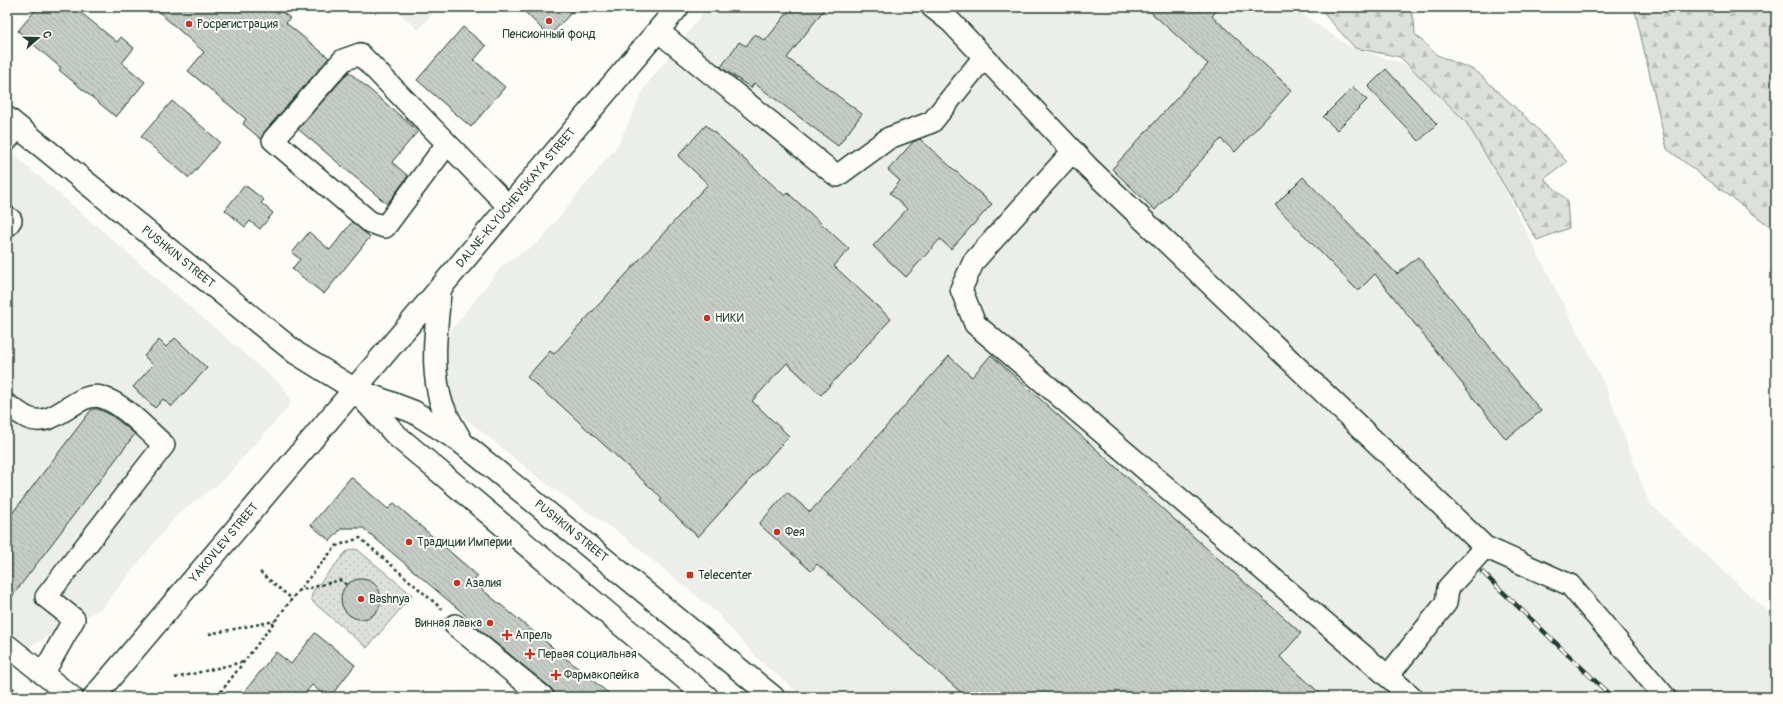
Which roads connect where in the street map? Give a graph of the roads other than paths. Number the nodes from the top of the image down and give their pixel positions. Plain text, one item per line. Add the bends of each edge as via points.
1 (678, 7) edge
2 (932, 7) edge
3 (658, 31) junction
4 (984, 57) junction
5 (11, 128) edge
6 (447, 144) junction
7 (1073, 151) junction
8 (509, 207) junction
9 (7, 217) edge
10 (7, 226) edge
11 (440, 288) junction
12 (354, 389) junction
13 (7, 405) edge
14 (462, 442) junction
15 (1485, 547) junction
16 (455, 624) road end
17 (7, 645) edge
18 (43, 674) junction
19 (1388, 676) junction
20 (72, 697) edge
21 (94, 697) edge
22 (543, 697) edge
23 (707, 697) edge
24 (773, 697) edge
25 (1412, 697) edge
26 (1665, 697) edge

1 - 3 main road, DALNE-KLYUCHEVSKAYA STREET
2 - 4 street via 951,22
3 - 4 street via 837,176 889,138 932,122
3 - 8 main road, DALNE-KLYUCHEVSKAYA STREET
4 - 7 street
5 - 12 main road, PUSHKIN STREET via 296,353
6 - 6 street via 360,54 343,60 273,140 370,222 385,227
6 - 8 street
7 - 15 street
7 - 19 street via 974,261 961,289 975,324
8 - 11 main road, DALNE-KLYUCHEVSKAYA STREET
9 - 10 street via 11,220
11 - 12 main road, DALNE-KLYUCHEVSKAYA STREET
11 - 14 main road via 435,358 438,389 445,411
12 - 14 main road, PUSHKIN STREET via 414,412
12 - 21 main road, YAKOVLEV STREET
12 - 23 main road, PUSHKIN STREET via 397,436
13 - 18 street via 29,418 41,419 51,418 92,396 102,397 121,408 164,445 46,597 74,618
14 - 24 main road, PUSHKIN STREET
15 - 19 street via 1448,588 1446,603
15 - 26 street via 1570,586
16 - 22 street
17 - 18 street
18 - 20 street
19 - 25 street

